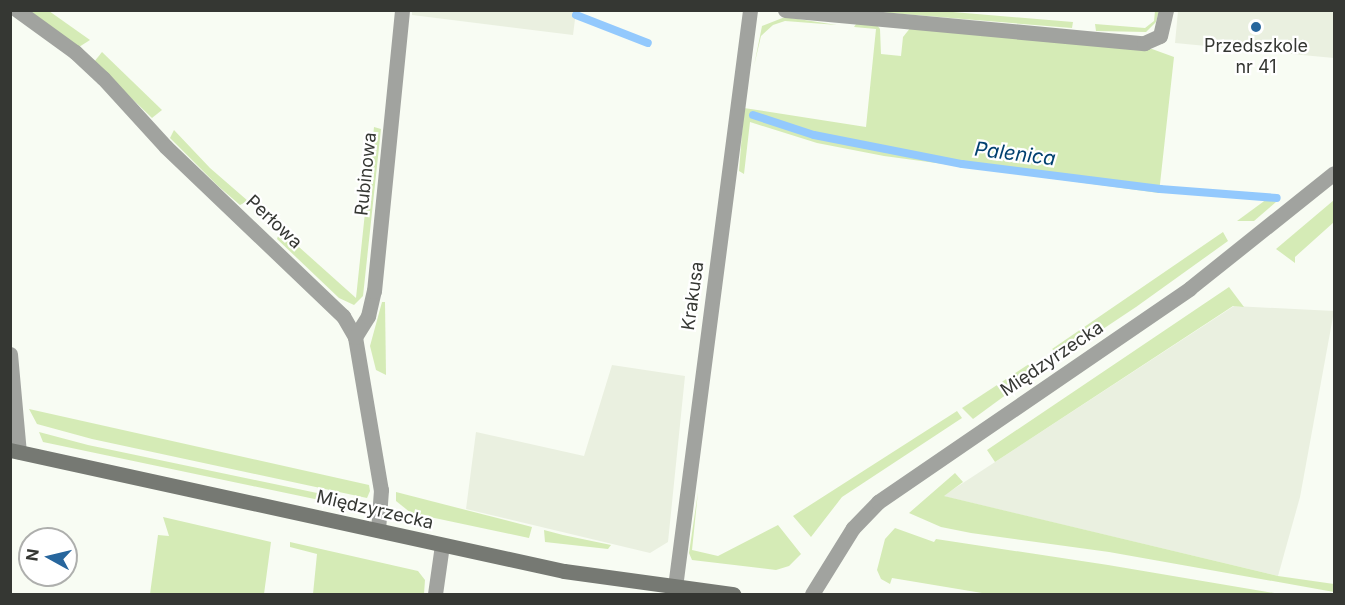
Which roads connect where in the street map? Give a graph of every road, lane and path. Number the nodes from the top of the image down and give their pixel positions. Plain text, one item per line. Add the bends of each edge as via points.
1 (17, 10) edge
2 (402, 10) edge
3 (750, 10) edge
4 (785, 10) edge
5 (1166, 10) edge
6 (1335, 173) edge
7 (355, 337) junction
8 (10, 354) edge
9 (15, 451) edge
10 (378, 530) junction
11 (442, 545) junction
12 (675, 587) junction
13 (435, 594) edge
14 (733, 594) edge
15 (812, 594) edge

1 - 7 street, Perłowa via 104,78 166,147 332,302
2 - 7 street, Rubinowa via 374,291 368,316
3 - 12 street, Krakusa
4 - 5 street via 1143,43 1160,36
6 - 15 street, Międzyrzecka via 1190,288 878,502 853,528
7 - 10 street, Perłowa via 381,490
8 - 9 street
9 - 10 main road, Międzyrzecka
10 - 11 main road, Międzyrzecka
11 - 12 main road, Międzyrzecka via 564,571
11 - 13 street
12 - 14 main road, Międzyrzecka

